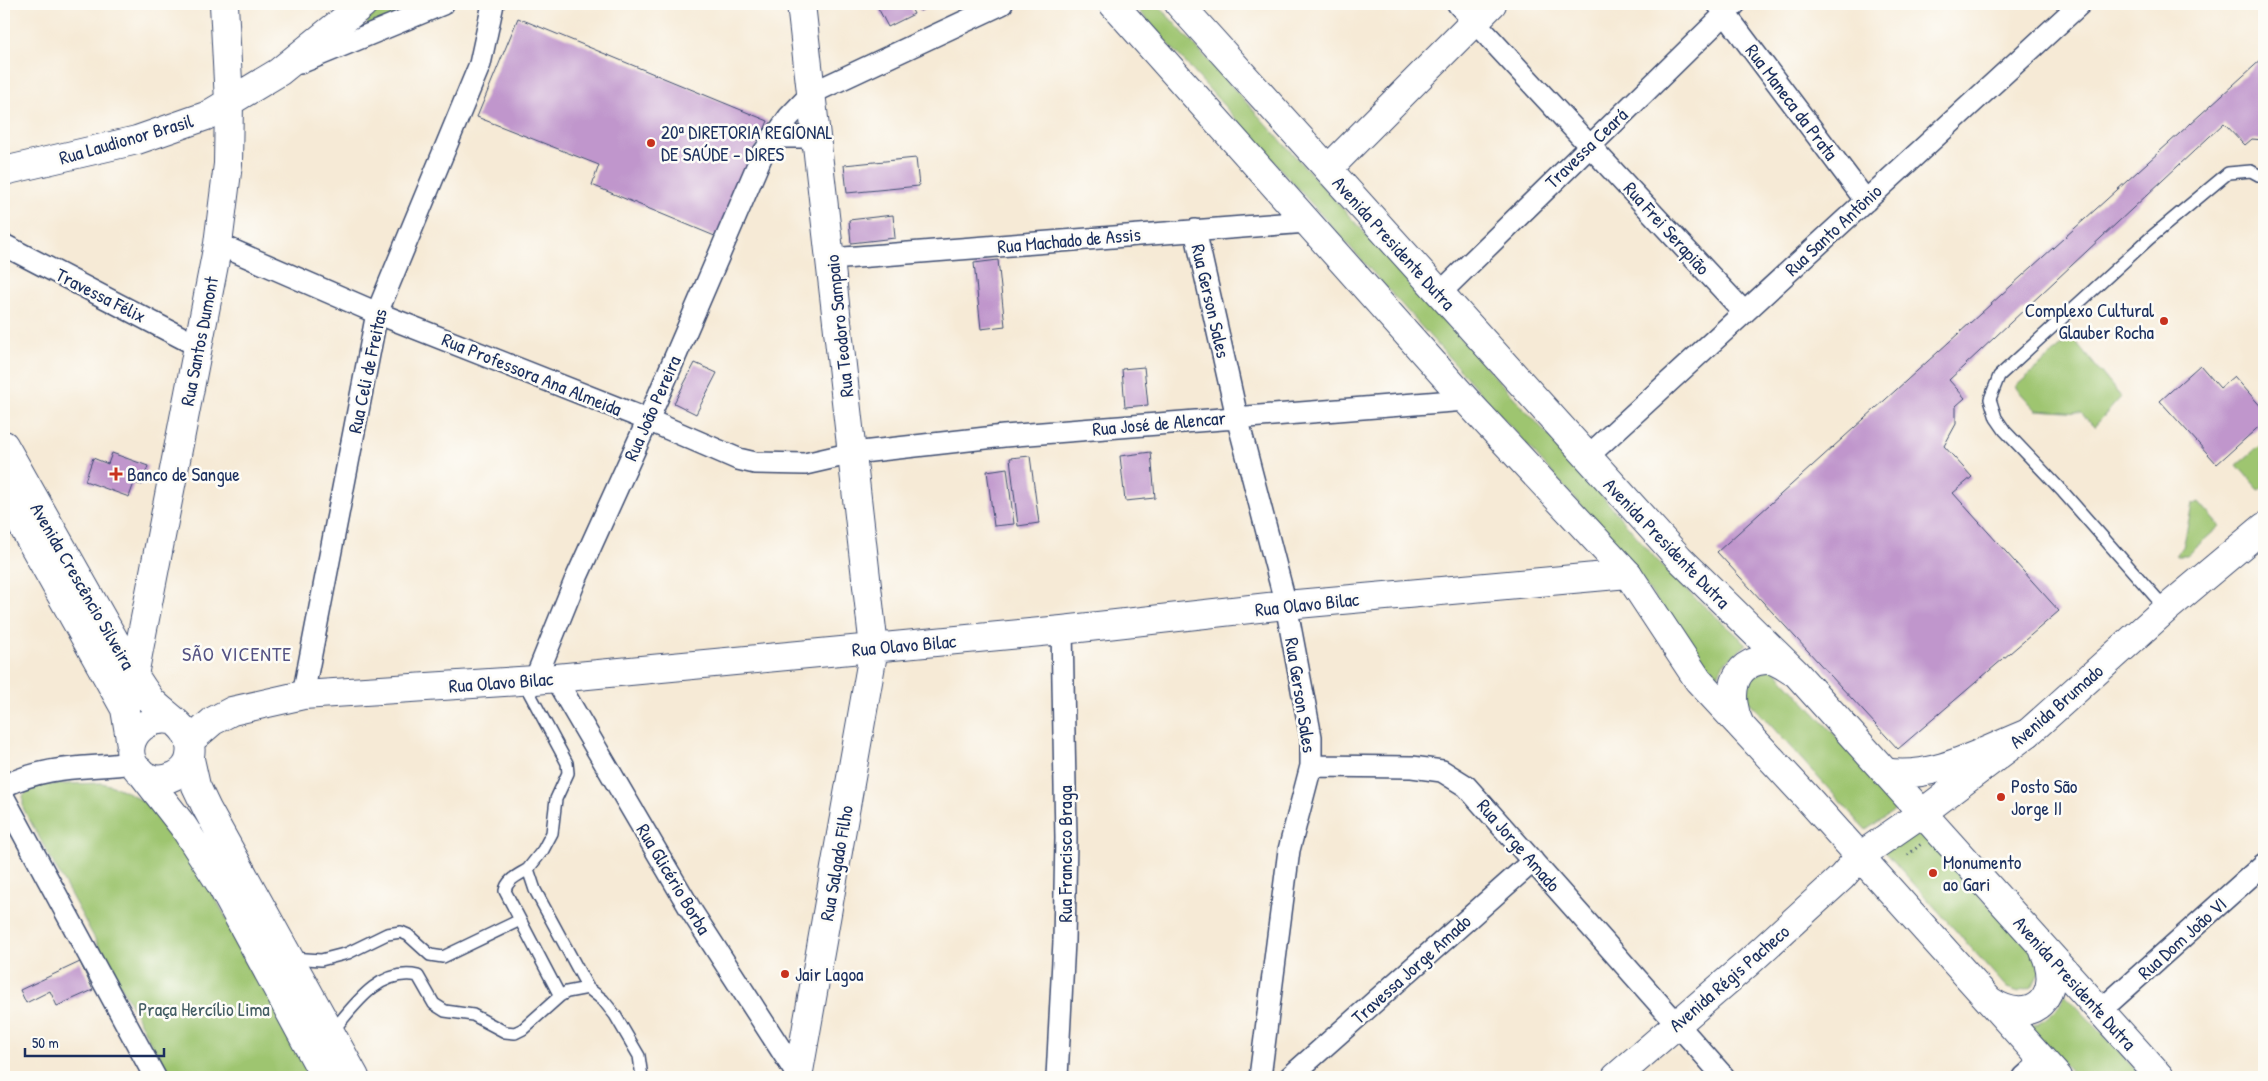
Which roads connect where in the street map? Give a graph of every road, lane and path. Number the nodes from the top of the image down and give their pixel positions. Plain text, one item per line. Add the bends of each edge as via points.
1 (224, 4) edge
2 (363, 4) edge
3 (443, 4) edge
4 (494, 4) edge
5 (801, 4) edge
6 (1002, 4) edge
7 (1113, 4) edge
8 (1179, 4) edge
9 (2080, 4) edge
10 (1726, 7) edge
11 (1475, 10) edge
12 (279, 72) junction
13 (812, 93) junction
14 (229, 102) junction
15 (773, 137) junction
16 (818, 142) junction
17 (1590, 144) junction
18 (1328, 169) junction
19 (4, 171) edge
20 (2264, 178) edge
21 (1866, 201) junction
22 (1307, 222) junction
23 (1194, 230) junction
24 (218, 244) junction
25 (4, 245) edge
26 (831, 259) junction
27 (1439, 294) junction
28 (1744, 312) junction
29 (377, 313) junction
30 (198, 346) junction
31 (1466, 400) junction
32 (1237, 417) junction
33 (648, 420) junction
34 (4, 445) edge
35 (853, 453) junction
36 (1587, 457) junction
37 (4, 494) edge
38 (2264, 527) edge
39 (1628, 574) junction
40 (1286, 605) junction
41 (2166, 609) junction
42 (1062, 630) junction
43 (874, 648) junction
44 (1796, 673) junction
45 (134, 674) junction
46 (538, 679) junction
47 (303, 695) junction
48 (171, 720) junction
49 (1741, 726) junction
50 (2028, 733) junction
51 (190, 749) junction
52 (135, 760) junction
53 (1311, 766) junction
54 (1885, 772) junction
55 (4, 786) edge
56 (4, 798) edge
57 (1922, 813) junction
58 (1860, 856) junction
59 (1533, 861) junction
60 (2264, 864) edge
61 (528, 869) junction
62 (1842, 877) joint
63 (520, 920) junction
64 (2041, 946) junction
65 (290, 958) junction
66 (588, 988) junction
67 (560, 996) junction
68 (1987, 998) junction
69 (2100, 1011) junction
70 (1677, 1024) junction
71 (331, 1033) junction
72 (2041, 1072) edge
73 (155, 1077) edge
74 (325, 1077) edge
75 (355, 1077) edge
76 (642, 1077) edge
77 (798, 1077) edge
78 (1057, 1077) edge
79 (1260, 1077) edge
80 (1290, 1077) edge
81 (1616, 1077) edge
82 (1724, 1077) edge
83 (2160, 1077) edge

1 - 14 main road, Rua Santos Dumont
2 - 12 main road, Rua Laudionor Brasil
3 - 12 street
4 - 29 street, Rua Celi de Freitas via 480,64
5 - 13 main road, Rua Teodoro Sampaio
6 - 13 street
7 - 22 main road
8 - 18 main road, Avenida Presidente Dutra
9 - 21 street, Rua Santo Antônio
10 - 17 street, Travessa Ceará
10 - 21 street, Rua Maneca da Prata
11 - 17 street, Rua Frei Serapião
11 - 18 main road
12 - 14 main road, Rua Laudionor Brasil
13 - 15 street, Rua João Pereira
13 - 16 main road, Rua Teodoro Sampaio
14 - 19 main road, Rua Laudionor Brasil via 206,116 137,140
14 - 24 main road, Rua Santos Dumont via 228,164
15 - 16 street via 803,137
15 - 33 street, Rua João Pereira via 762,155
16 - 26 main road, Rua Teodoro Sampaio
17 - 27 street, Travessa Ceará
17 - 28 street, Rua Frei Serapião
18 - 27 main road, Avenida Presidente Dutra
20 - 41 lane via 2251,171 2228,173 2150,238 1999,376 1990,399 1996,418 2005,431
21 - 28 street, Rua Santo Antônio
22 - 23 street, Rua Machado de Assis
22 - 31 main road
23 - 26 street, Rua Machado de Assis
23 - 32 street, Rua Gerson Sales
24 - 29 street, Rua Professora Ana Almeida
24 - 30 main road, Rua Santos Dumont
25 - 30 street, Travessa Félix
26 - 35 main road, Rua Teodoro Sampaio
27 - 36 main road, Avenida Presidente Dutra
28 - 36 street, Rua Santo Antônio
29 - 33 street, Rua Professora Ana Almeida
29 - 47 street, Rua Celi de Freitas
30 - 45 main road, Rua Santos Dumont
31 - 32 street, Rua José de Alencar
31 - 39 main road
32 - 35 street, Rua José de Alencar via 1004,436
32 - 40 street, Rua Gerson Sales
33 - 35 street, Rua Professora Ana Almeida via 738,459 755,463 804,464
33 - 46 street, Rua João Pereira via 574,581
34 - 45 main road, Avenida Crescêncio Silveira
35 - 43 main road, Rua Teodoro Sampaio
36 - 44 main road, Avenida Presidente Dutra via 1679,558
37 - 52 main road, Avenida Crescêncio Silveira via 125,710
38 - 41 main road, Avenida Brumado
39 - 40 main road, Rua Olavo Bilac
39 - 49 main road via 1698,680
40 - 42 main road, Rua Olavo Bilac
40 - 53 street, Rua Gerson Sales via 1305,698 1311,737
41 - 50 main road, Avenida Brumado
42 - 43 main road, Rua Olavo Bilac
42 - 78 street, Rua Francisco Braga via 1066,838
43 - 46 main road, Rua Olavo Bilac
43 - 77 main road, Rua Salgado Filho
44 - 49 main road via 1768,660 1744,668 1734,683 1732,694 1734,713
44 - 54 main road, Avenida Presidente Dutra
45 - 48 main road, Avenida Crescêncio Silveira via 151,700
46 - 47 main road, Rua Olavo Bilac
46 - 61 lane via 568,772 556,799 552,833
46 - 77 street, Rua Glicério Borba
47 - 51 main road, Rua Olavo Bilac via 232,711 213,721
48 - 51 main road via 180,724
48 - 52 main road via 150,720 141,726 134,735
49 - 58 main road
50 - 54 main road via 1930,771 1901,775
50 - 57 main road, Avenida Brumado
51 - 52 main road via 178,775 168,779 148,777
51 - 65 main road via 196,786
52 - 55 street via 57,769 27,775
52 - 74 main road via 221,885
53 - 59 street, Rua Jorge Amado via 1412,767 1442,771 1466,786
53 - 79 street, Rua Gerson Sales via 1289,850
54 - 57 main road, Avenida Presidente Dutra
56 - 73 street
57 - 58 main road, Avenida Brumado
57 - 64 main road, Avenida Presidente Dutra
58 - 62 main road, Avenida Brumado
58 - 68 main road
59 - 70 street, Rua Jorge Amado
59 - 80 street, Travessa Jorge Amado
60 - 69 street, Rua Dom João VI
61 - 63 lane via 506,885 505,891
61 - 66 lane via 535,890
62 - 70 main road, Avenida Régis Pacheco
63 - 65 lane via 443,957 430,955 401,932 387,934 348,953 321,960
63 - 67 lane
64 - 68 main road via 2052,975 2048,994 2042,1001 2033,1008 2010,1012
64 - 69 main road, Avenida Presidente Dutra
65 - 71 main road
66 - 67 lane
66 - 76 lane via 615,1015 639,1056
67 - 71 lane via 523,1029 515,1033 505,1032 473,1015 445,1011 434,1004 418,976 400,975 368,989
68 - 72 main road
69 - 83 main road, Avenida Presidente Dutra
70 - 81 main road, Avenida Régis Pacheco
70 - 82 street, Rua Jorge Amado
71 - 75 main road

